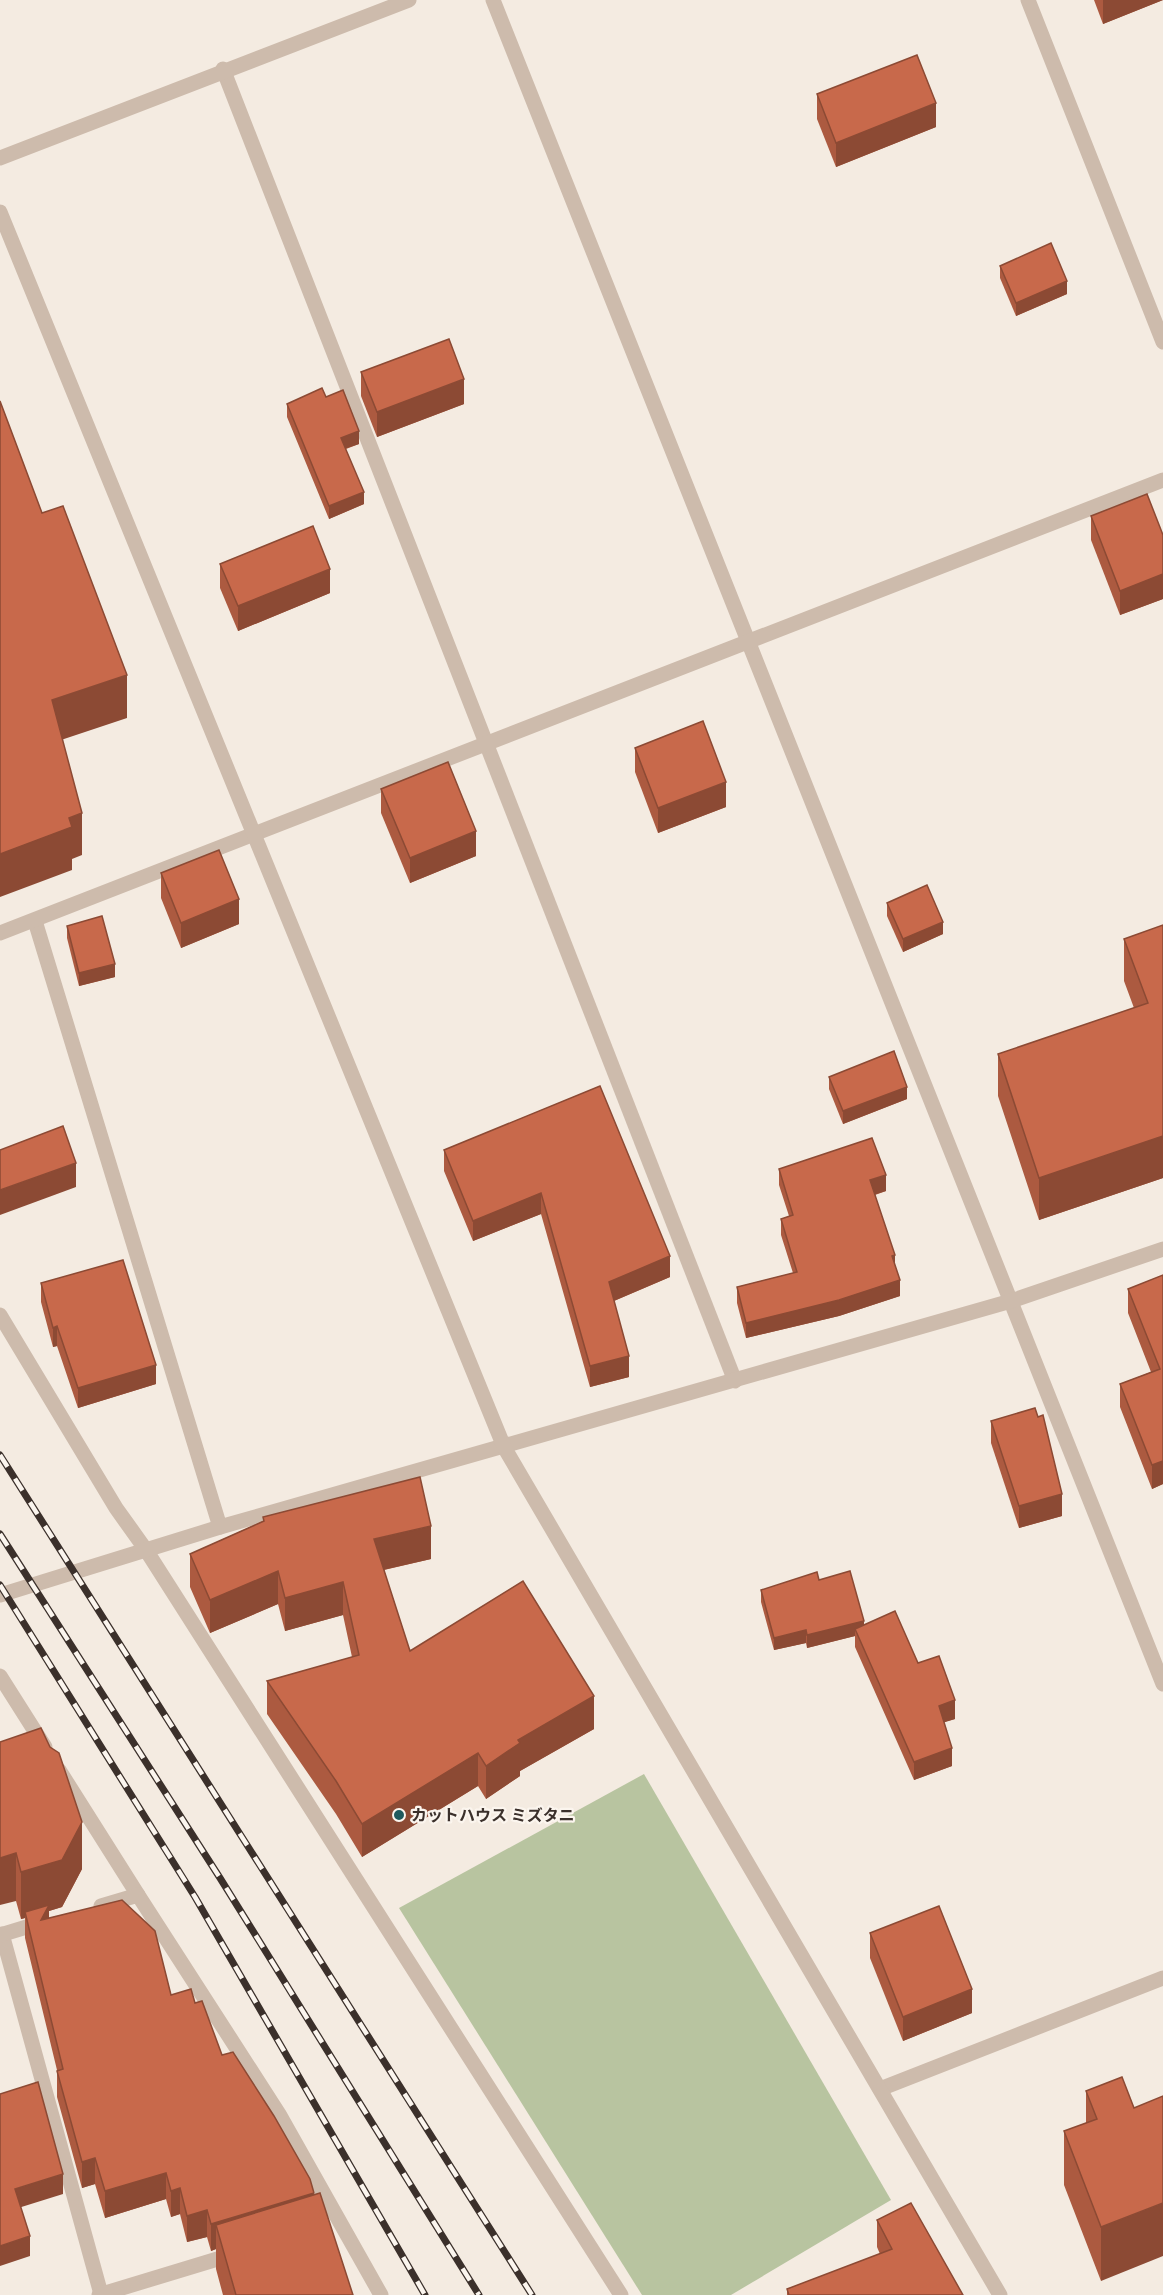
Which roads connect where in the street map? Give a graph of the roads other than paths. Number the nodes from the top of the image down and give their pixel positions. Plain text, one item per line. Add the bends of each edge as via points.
1 (409, 0) edge
2 (493, 0) edge
3 (1028, 0) edge
4 (223, 69) junction
5 (0, 158) edge
6 (0, 212) edge
7 (1163, 342) edge
8 (1163, 480) edge
9 (748, 640) junction
10 (486, 745) junction
11 (254, 835) junction
12 (35, 921) junction
13 (0, 933) edge
14 (1163, 1249) edge
15 (1011, 1301) junction
16 (0, 1315) edge
17 (735, 1381) junction
18 (504, 1447) junction
19 (220, 1527) junction
20 (146, 1550) junction
21 (0, 1595) edge
22 (0, 1676) edge
23 (1163, 1684) edge
24 (138, 1895) junction
25 (81, 1911) edge
26 (59, 1918) edge
27 (1, 1934) edge
28 (1163, 1978) edge
29 (880, 2089) junction
30 (248, 2249) edge
31 (100, 2295) edge
32 (381, 2295) edge
33 (621, 2295) edge
34 (1000, 2295) edge

1 - 4 street
2 - 9 street
3 - 7 street
4 - 5 street
4 - 10 street
6 - 11 street
8 - 9 street
9 - 10 street
9 - 15 street
10 - 11 street
10 - 17 street
11 - 12 street
11 - 18 street
12 - 13 street
12 - 19 street
14 - 15 street
15 - 17 street
15 - 23 street
16 - 20 street via 116,1508
17 - 18 street
18 - 19 street
18 - 29 street
19 - 20 street
20 - 21 street
20 - 33 street
22 - 24 street
24 - 25 street
24 - 32 street via 279,2114 333,2224
26 - 27 street
27 - 31 street
28 - 29 street
29 - 34 street
30 - 31 street

